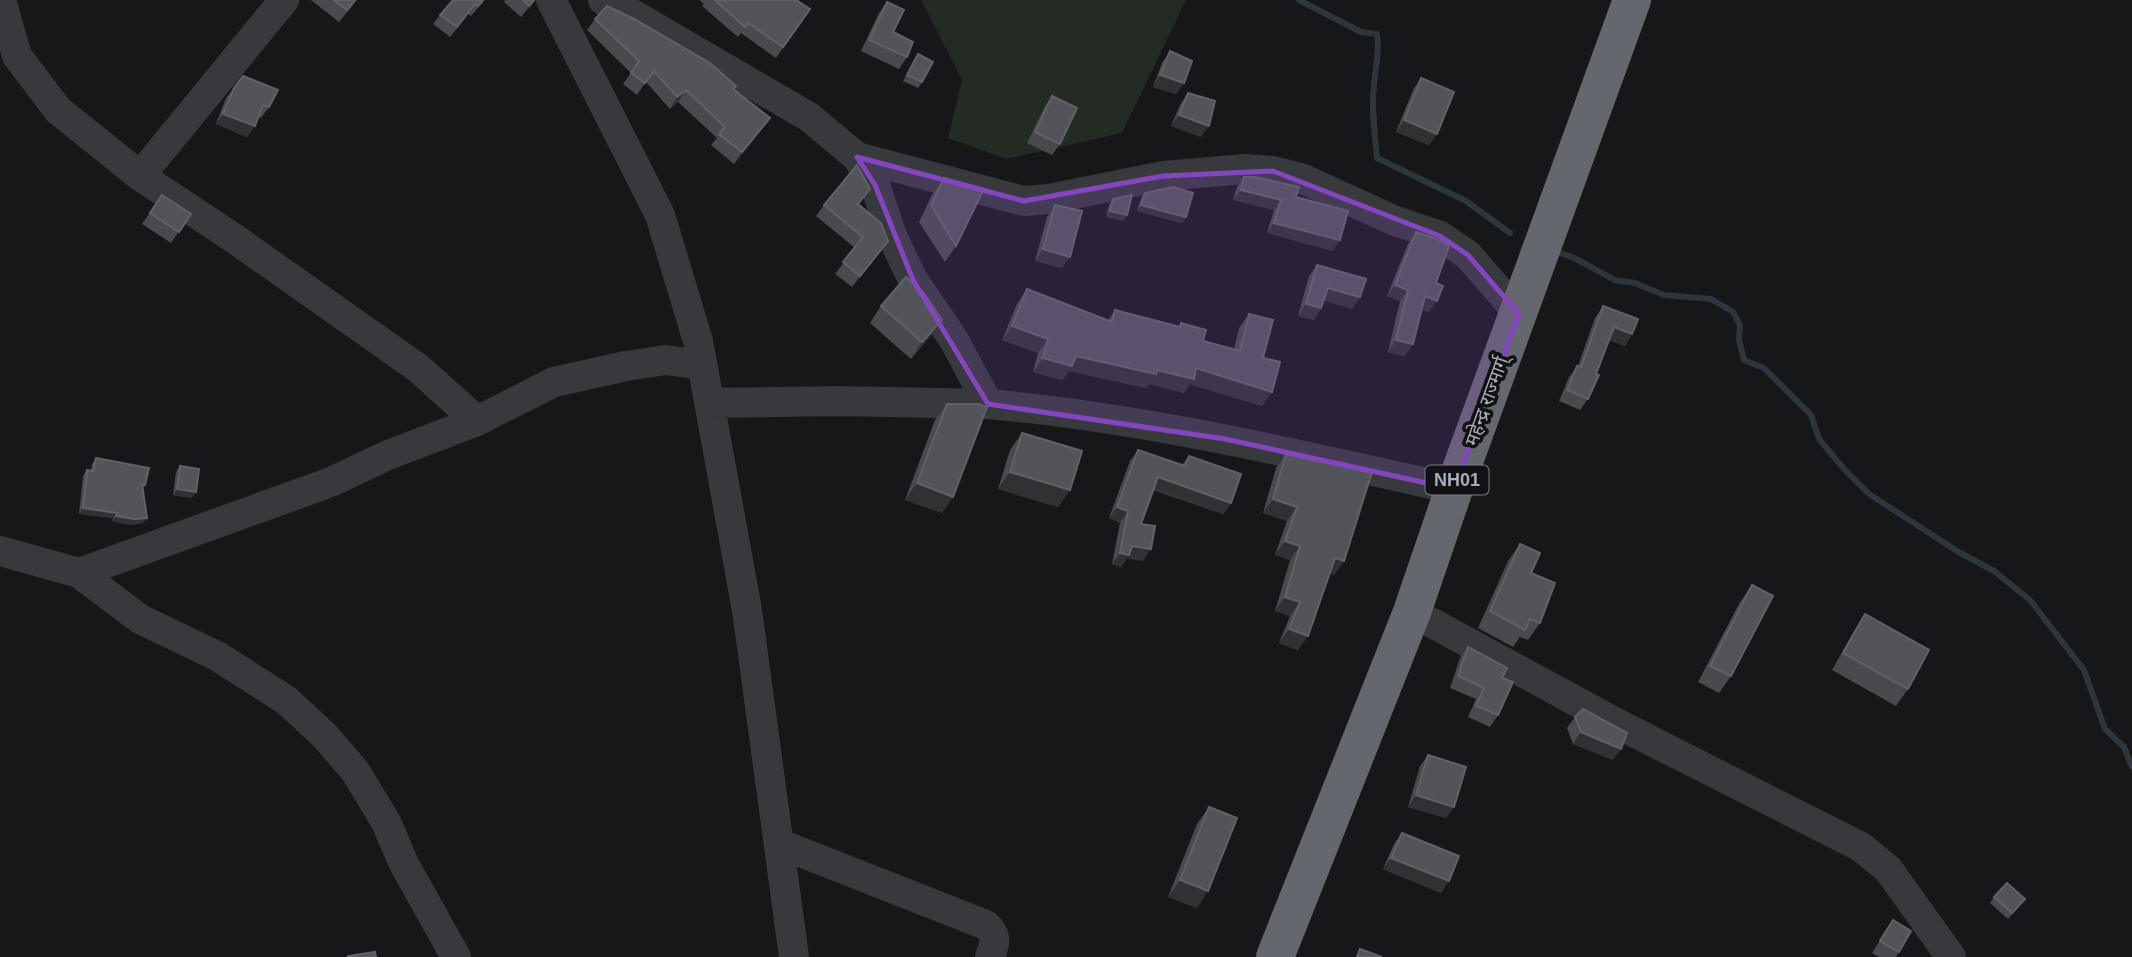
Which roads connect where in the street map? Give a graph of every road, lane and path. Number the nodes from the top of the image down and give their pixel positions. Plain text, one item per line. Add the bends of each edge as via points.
1 (1, 0) edge
2 (284, 0) edge
3 (551, 0) edge
4 (603, 0) edge
5 (1632, 0) edge
6 (857, 157) junction
7 (140, 176) junction
8 (1519, 314) junction
9 (702, 365) junction
10 (710, 402) junction
11 (988, 404) junction
12 (477, 421) junction
13 (1454, 489) junction
14 (0, 551) edge
15 (79, 573) junction
16 (1412, 612) junction
17 (780, 844) junction
18 (456, 957) edge
19 (794, 957) edge
20 (990, 957) edge
21 (1275, 957) edge
22 (1951, 957) edge

1 - 7 street via 17,56 58,110
2 - 7 street
3 - 9 street via 660,215
4 - 6 street via 809,117
5 - 8 highway, महेन्द्र राज्मार्ग् / NH01
6 - 8 street via 1024,201 1163,176 1273,171 1301,178 1440,236 1468,255
6 - 11 street via 875,185 913,279 954,340
7 - 12 street via 418,368
8 - 13 highway, महेन्द्र राज्मार्ग् / NH01
9 - 10 street
9 - 12 street via 666,360 554,382
10 - 11 street
10 - 17 street via 747,610
11 - 13 street via 1225,439
12 - 15 street via 331,482
13 - 16 highway, महेन्द्र राज्मार्ग् / NH01
14 - 15 street
15 - 18 street via 140,619 217,656 286,700 324,735 355,771 386,822
16 - 21 highway, महेन्द्र राज्मार्ग् / NH01
16 - 22 street via 1861,847 1888,869
17 - 19 street
17 - 20 street via 986,925 996,942

